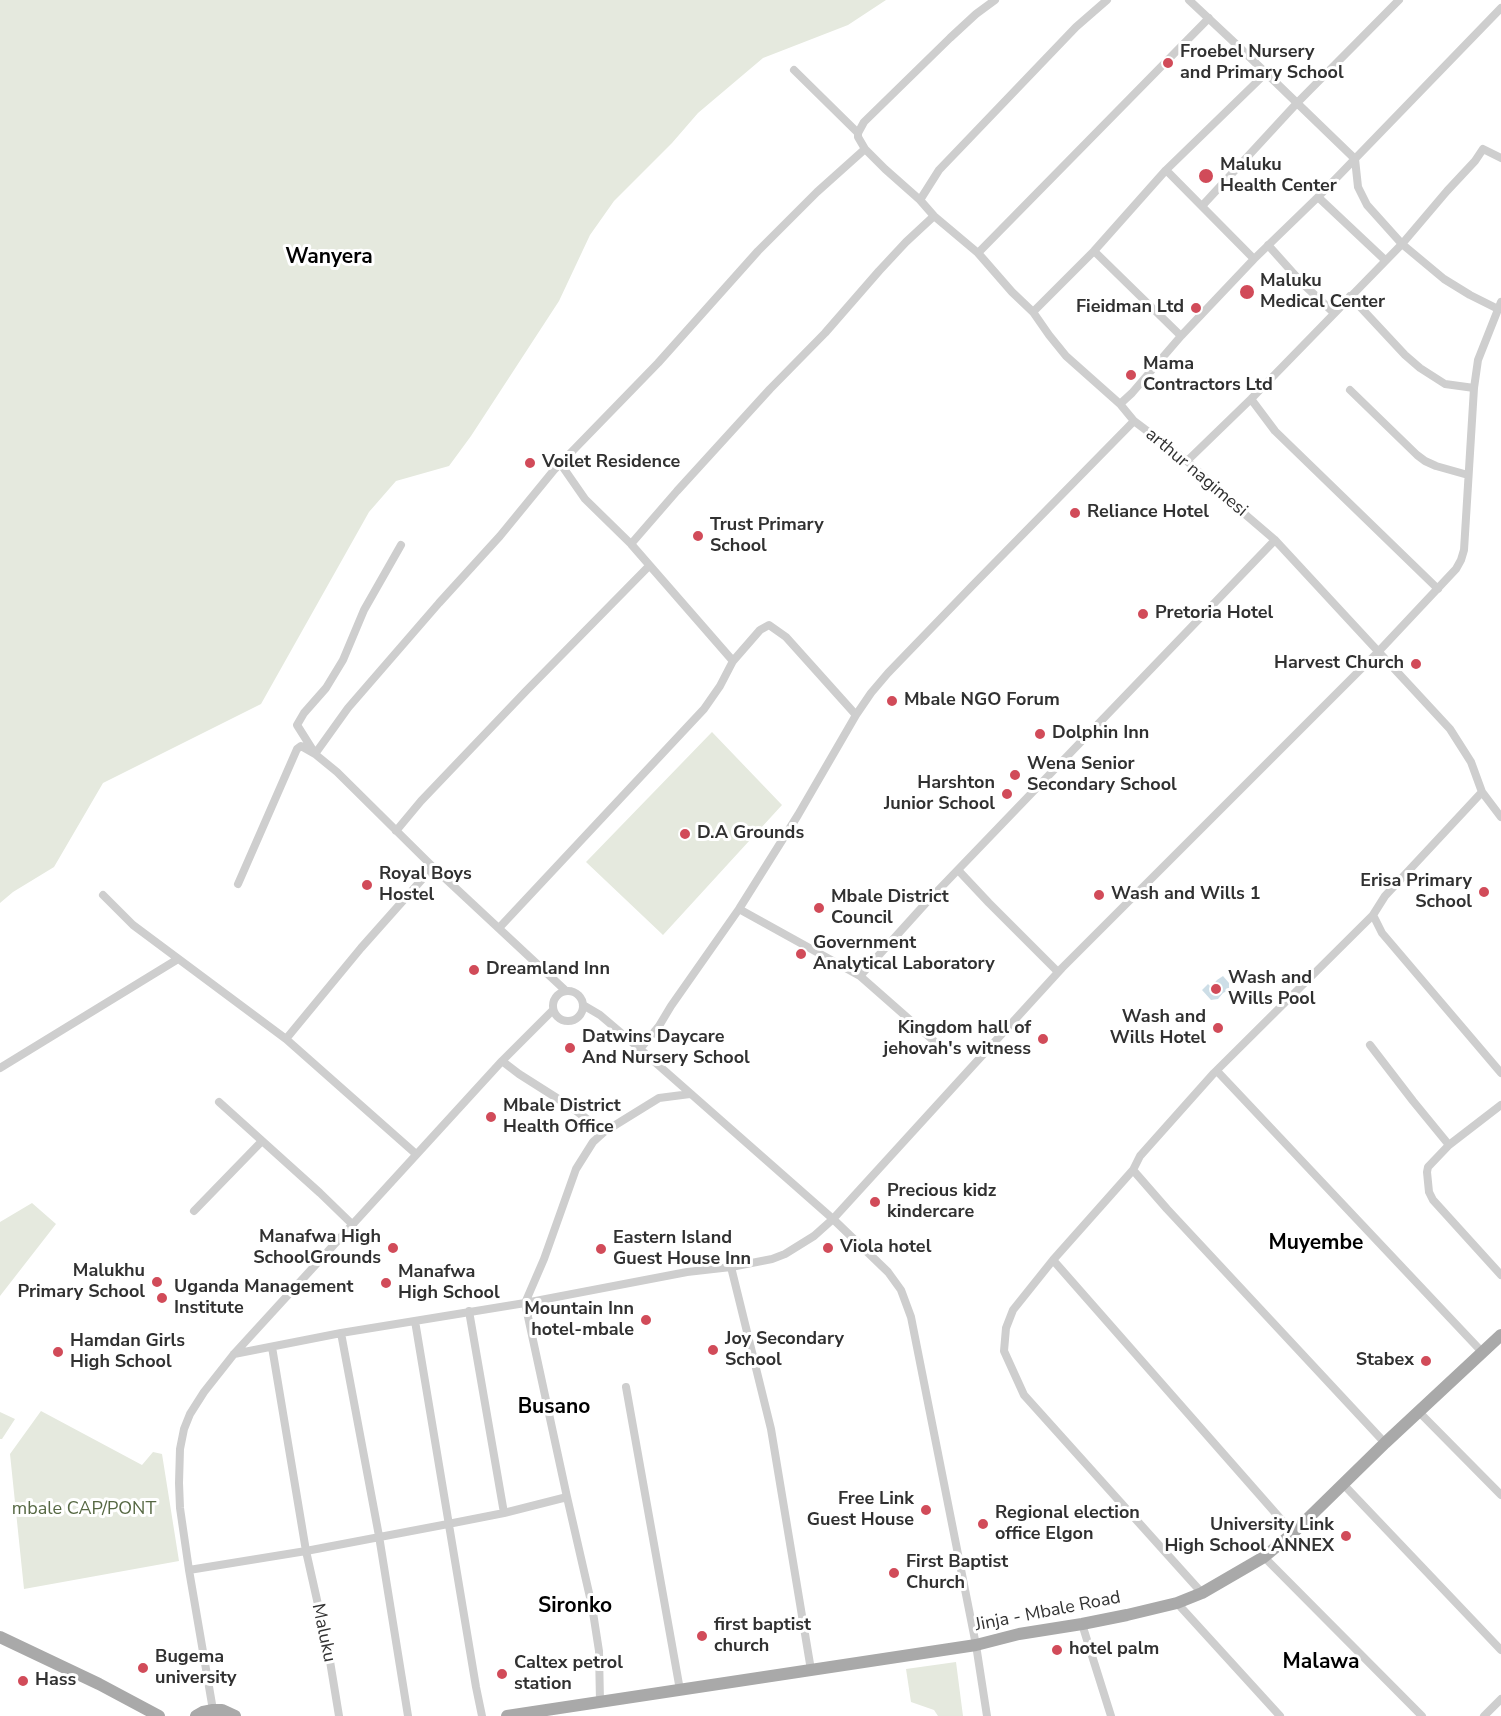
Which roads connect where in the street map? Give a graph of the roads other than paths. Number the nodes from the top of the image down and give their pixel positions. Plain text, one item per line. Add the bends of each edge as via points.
1 (995, 0) edge
2 (1107, 0) edge
3 (1189, 0) edge
4 (1399, 0) edge
5 (1501, 8) edge
6 (1209, 18) junction
7 (794, 70) dead end
8 (1266, 73) junction
9 (1297, 103) junction
10 (858, 133) junction
11 (865, 149) junction
12 (1501, 158) edge
13 (1355, 159) junction
14 (1167, 170) junction
15 (1318, 197) junction
16 (920, 200) junction
17 (1202, 206) junction
18 (934, 216) junction
19 (1402, 244) junction
20 (1268, 245) junction
21 (1094, 251) junction
22 (978, 253) junction
23 (1254, 259) junction
24 (1385, 260) junction
25 (1350, 296) junction
26 (1499, 305) edge
27 (1033, 312) junction
28 (1334, 313) junction
29 (1181, 336) junction
30 (1474, 388) junction
31 (1350, 390) dead end
32 (1251, 399) junction
33 (1120, 404) junction
34 (1134, 421) junction
35 (1187, 461) junction
36 (560, 463) junction
37 (1468, 475) junction
38 (1275, 540) junction
39 (631, 544) junction
40 (401, 546) dead end
41 (649, 566) junction
42 (1438, 589) junction
43 (1379, 651) junction
44 (733, 661) junction
45 (856, 715) junction
46 (315, 754) junction
47 (1482, 792) junction
48 (1501, 817) edge
49 (396, 831) junction
50 (433, 867) junction
51 (958, 870) junction
52 (238, 884) dead end
53 (103, 895) dead end
54 (739, 909) junction
55 (1372, 915) junction
56 (499, 928) junction
57 (178, 958) junction
58 (1058, 972) junction
59 (861, 976) junction
60 (566, 991) junction
61 (584, 1005) junction
62 (553, 1010) junction
63 (286, 1039) junction
64 (935, 1042) dead end
65 (1370, 1045) dead end
66 (640, 1049) junction
67 (502, 1060) junction
68 (0, 1068) edge
69 (1217, 1071) junction
70 (1501, 1073) edge
71 (690, 1094) junction
72 (219, 1102) dead end
73 (1501, 1105) edge
74 (604, 1132) junction
75 (262, 1141) junction
76 (1449, 1145) junction
77 (416, 1154) junction
78 (1133, 1170) junction
79 (194, 1211) dead end
80 (833, 1219) junction
81 (353, 1225) junction
82 (1053, 1260) junction
83 (731, 1267) junction
84 (1501, 1275) edge
85 (525, 1303) junction
86 (469, 1311) junction
87 (414, 1321) junction
88 (341, 1333) junction
89 (1499, 1340) edge
90 (272, 1347) junction
91 (1483, 1353) junction
92 (234, 1354) junction
93 (626, 1387) dead end
94 (1419, 1412) junction
95 (1385, 1443) junction
96 (1343, 1484) junction
97 (1501, 1495) edge
98 (567, 1497) junction
99 (504, 1513) junction
100 (448, 1524) junction
101 (1293, 1533) junction
102 (379, 1536) junction
103 (306, 1551) junction
104 (1264, 1557) junction
105 (189, 1570) junction
106 (1202, 1593) junction
107 (1177, 1603) junction
108 (1082, 1624) junction
109 (0, 1637) edge
110 (976, 1645) junction
111 (1501, 1650) edge
112 (811, 1670) junction
113 (680, 1690) junction
114 (1501, 1699) edge
115 (600, 1702) junction
116 (213, 1710) junction
117 (1494, 1713) edge
118 (159, 1716) edge
119 (196, 1716) edge
120 (235, 1716) edge
121 (339, 1716) edge
122 (408, 1716) edge
123 (482, 1716) edge
124 (507, 1716) edge
125 (987, 1716) edge
126 (1110, 1716) edge
127 (1280, 1716) edge
128 (1422, 1716) edge
129 (1484, 1716) edge

1 - 10 street via 920,67 864,122
2 - 16 street via 1076,27 939,170
3 - 6 street
4 - 9 street
5 - 13 street
6 - 8 street
6 - 22 street
7 - 10 street
8 - 9 street
8 - 14 street
9 - 13 street
9 - 17 street
10 - 11 street
11 - 16 street, arthur nagimesi
11 - 36 street via 758,251 658,363
12 - 19 street via 1483,148
13 - 15 street
13 - 19 street via 1358,187 1367,205
14 - 17 street
14 - 21 street
15 - 20 street
15 - 24 street
16 - 18 street, arthur nagimesi
17 - 23 street
18 - 22 street, arthur nagimesi
18 - 39 street via 770,389
19 - 24 street
19 - 26 street via 1444,279 1470,295
20 - 23 street
20 - 28 street
21 - 27 street
21 - 29 street
22 - 27 street, arthur nagimesi
23 - 29 street
24 - 25 street
25 - 28 street
25 - 30 street via 1420,368 1445,384
26 - 30 street via 1478,360
27 - 33 street, arthur nagimesi via 1066,356
28 - 32 street
29 - 33 street
30 - 37 street
31 - 37 street via 1425,461
32 - 35 street
32 - 42 street via 1275,431
33 - 34 street, arthur nagimesi
34 - 35 street, arthur nagimesi
34 - 45 street via 888,673
35 - 38 street, arthur nagimesi
36 - 39 street via 585,499
36 - 46 street via 501,536 348,708
37 - 42 street via 1464,550 1456,570
38 - 43 street, arthur nagimesi
38 - 51 street
39 - 41 street
40 - 46 street via 364,610 343,660 297,725
41 - 44 street
41 - 49 street
42 - 43 street
43 - 47 street, arthur nagimesi via 1450,729 1471,762
43 - 58 street
44 - 45 street via 769,624 786,637
44 - 56 street via 704,709
45 - 54 street
46 - 49 street
46 - 52 street via 301,746 297,749
47 - 48 street, arthur nagimesi
47 - 55 street
49 - 50 street
50 - 56 street
50 - 63 street
51 - 58 street
51 - 59 street
53 - 57 street via 133,925
54 - 59 street
54 - 66 street
55 - 69 street
55 - 70 street via 1382,933
56 - 60 street
57 - 63 street
57 - 68 street
58 - 80 street
59 - 64 street
60 - 61 street via 576,993
60 - 62 street via 557,996
61 - 62 street via 577,1018 568,1022 558,1018
61 - 66 street
62 - 67 street
63 - 77 street
65 - 76 street
66 - 71 street
67 - 74 street
67 - 77 street
69 - 78 street via 1140,1156
69 - 91 street
71 - 74 street via 659,1098
71 - 80 street
72 - 75 street
73 - 76 street
74 - 85 street via 588,1148 576,1169
75 - 79 street
75 - 81 street
76 - 84 street via 1428,1167 1429,1192
77 - 81 street
78 - 82 street
78 - 95 street
80 - 83 street via 785,1254
80 - 110 street via 888,1272 901,1290 911,1317
81 - 92 street
82 - 101 street
82 - 106 street via 1013,1310 1005,1328 1004,1351 1024,1395
83 - 85 street
83 - 112 street via 771,1429
85 - 86 street
85 - 98 street
86 - 87 street
86 - 99 street
87 - 88 street
87 - 100 street
88 - 90 street
88 - 102 street
89 - 91 main road, Jinja - Mbale Road
90 - 92 street
90 - 103 street, Maluku
91 - 94 main road, Jinja - Mbale Road
92 - 105 street via 190,1414 182,1438 180,1508
93 - 113 street
94 - 95 main road, Jinja - Mbale Road
94 - 97 street
95 - 96 main road, Jinja - Mbale Road
96 - 101 main road, Jinja - Mbale Road
96 - 111 street
98 - 99 street
98 - 115 street via 592,1606 599,1651
99 - 100 street
100 - 102 street
100 - 123 street
101 - 104 main road, Jinja - Mbale Road
102 - 103 street
102 - 122 street
103 - 105 street
103 - 121 street, Maluku
104 - 106 main road, Jinja - Mbale Road
104 - 128 street
105 - 116 street
106 - 107 main road, Jinja - Mbale Road
107 - 108 main road, Jinja - Mbale Road
107 - 127 street
108 - 110 main road, Jinja - Mbale Road
108 - 126 street
109 - 118 main road
110 - 112 main road, Jinja - Mbale Road
110 - 125 street
112 - 113 main road, Jinja - Mbale Road
113 - 115 main road, Jinja - Mbale Road
114 - 117 street
115 - 124 main road, Jinja - Mbale Road
116 - 119 main road
116 - 120 main road
117 - 129 street

